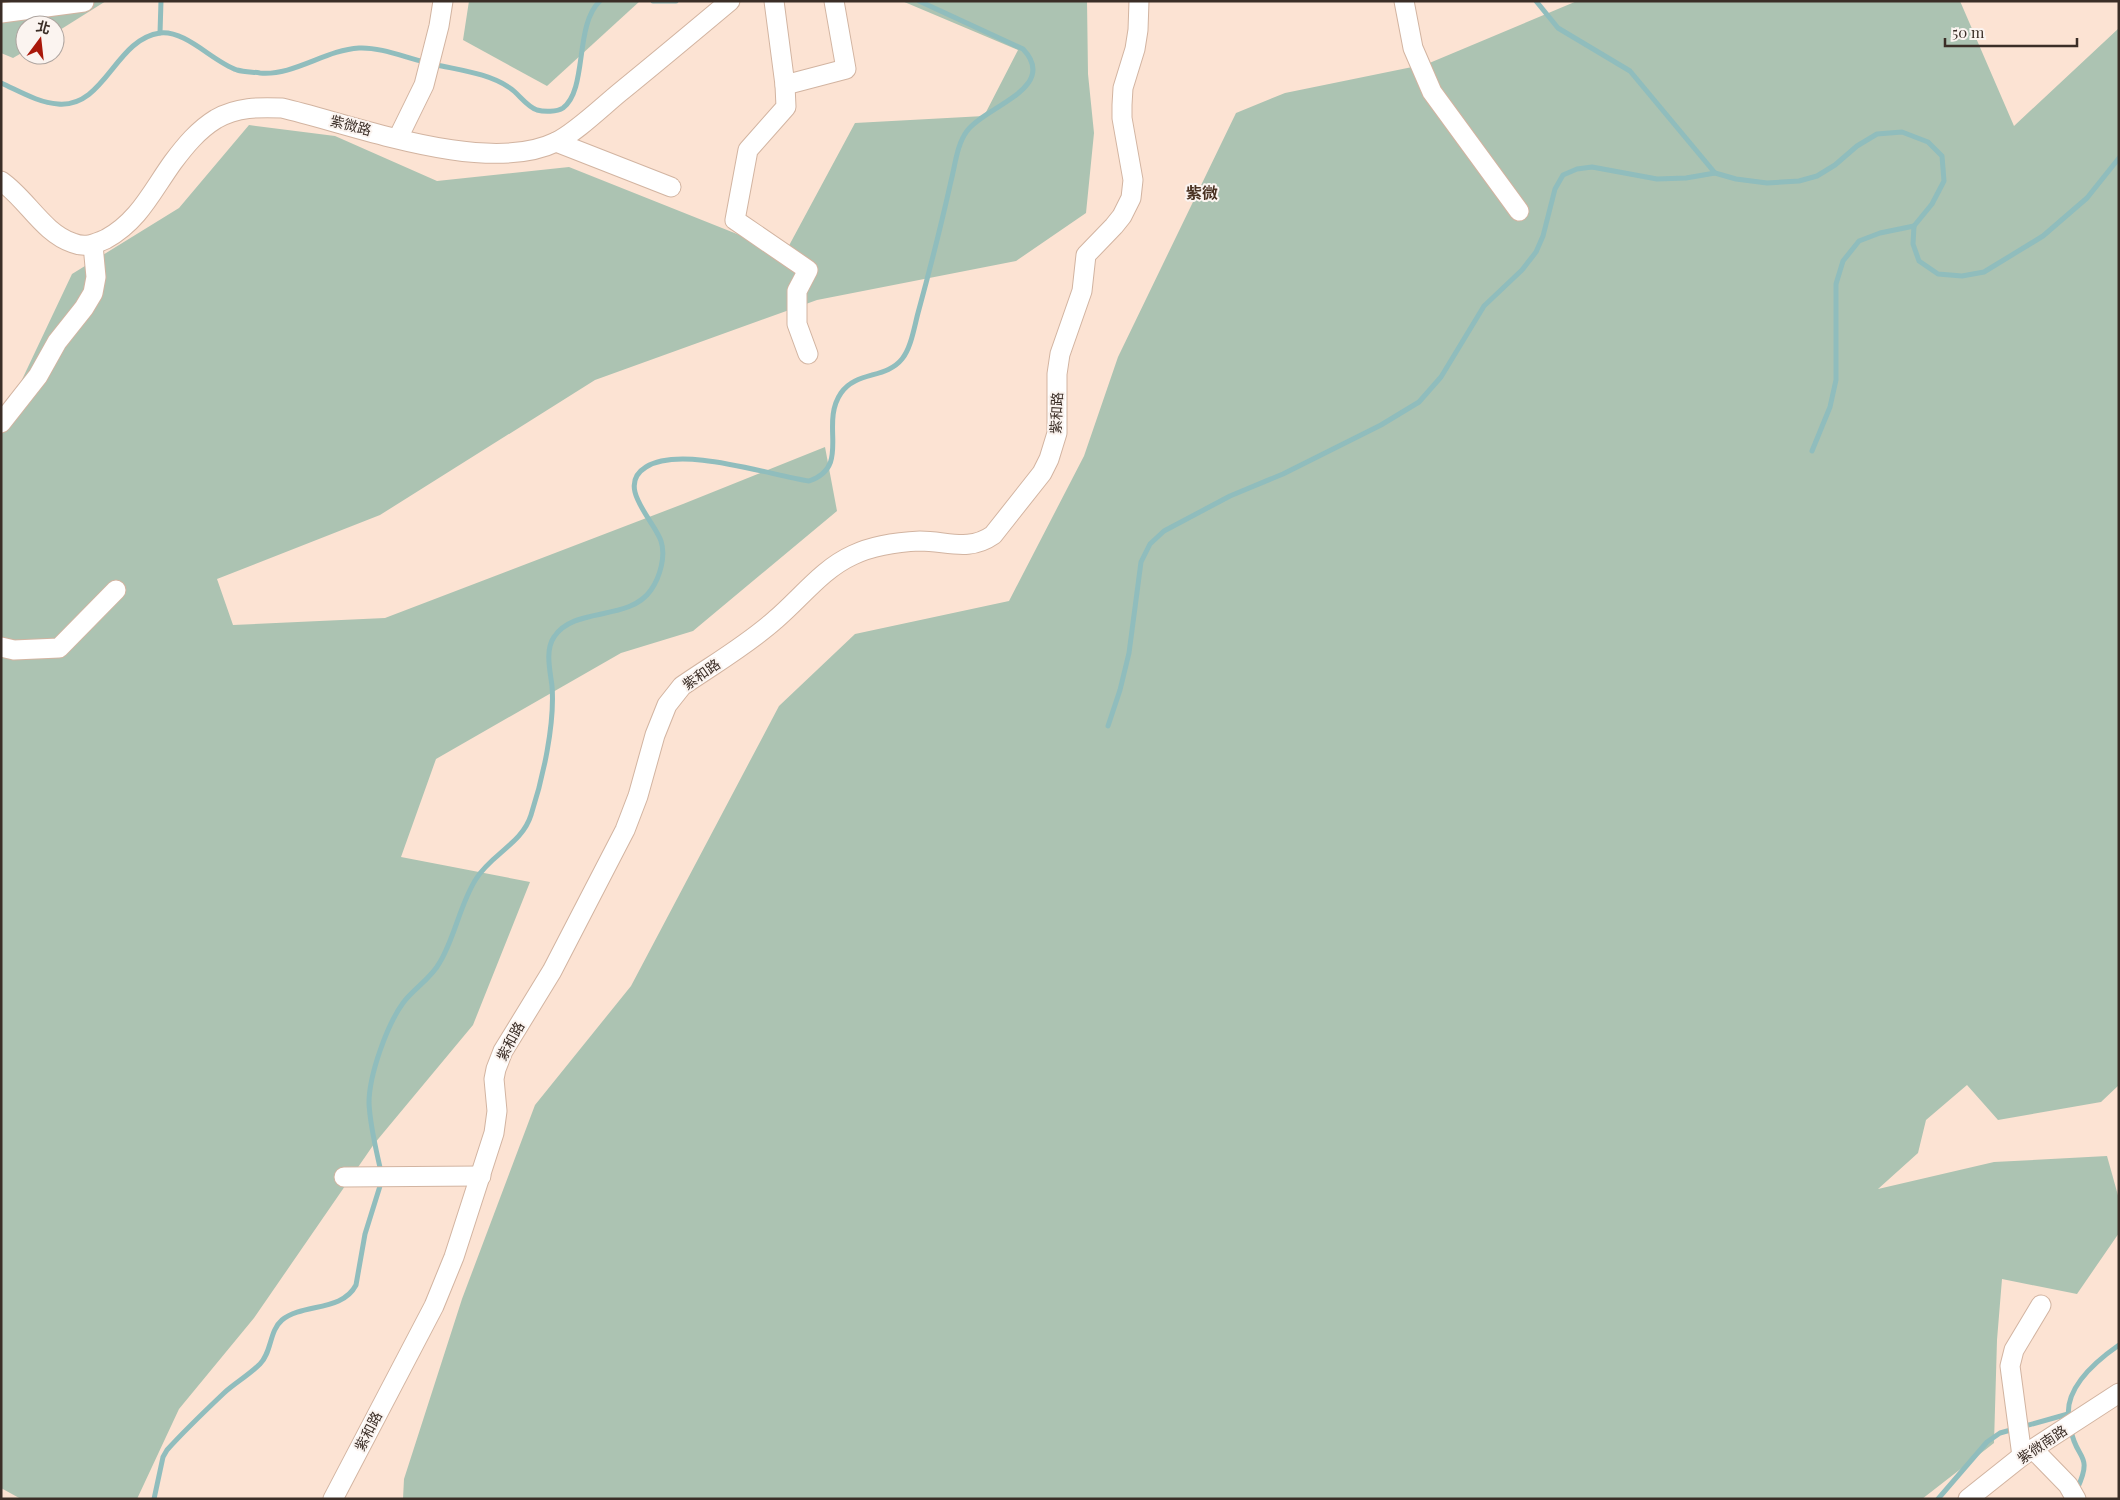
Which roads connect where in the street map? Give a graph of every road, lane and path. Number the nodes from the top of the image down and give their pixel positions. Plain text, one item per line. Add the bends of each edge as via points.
1 (443, 1) edge
2 (730, 1) edge
3 (774, 1) edge
4 (834, 1) edge
5 (1139, 1) edge
6 (1404, 1) edge
7 (84, 2) dead end
8 (1, 13) edge
9 (785, 84) junction
10 (398, 138) junction
11 (556, 142) junction
12 (1, 181) edge
13 (671, 187) dead end
14 (1519, 211) dead end
15 (93, 245) junction
16 (808, 354) dead end
17 (1, 423) edge
18 (116, 590) dead end
19 (1, 647) edge
20 (481, 1176) junction
21 (344, 1177) dead end
22 (2042, 1305) dead end
23 (2119, 1393) edge
24 (2025, 1447) junction
25 (2072, 1492) edge
26 (333, 1499) edge
27 (1968, 1499) edge

1 - 10 street via 424,85
2 - 11 street, 紫微路
3 - 9 street
4 - 9 street via 846,69
5 - 20 street, 紫和路 via 1137,39 1122,105 1133,189 1122,216 1086,255 1081,297 1060,354 1057,433 1042,473 993,535 984,541 966,545 899,542 855,554 821,576 756,637 674,694 655,735 625,830 552,971 503,1051 494,1079 496,1122
6 - 14 street via 1413,48 1432,92
7 - 8 street
9 - 16 street via 786,107 748,150 735,220 808,270 797,291 797,324
10 - 11 street, 紫微路 via 466,153 503,153 535,149
10 - 15 street, 紫微路 via 282,108 238,110 216,119 193,137 128,225
11 - 13 street
12 - 15 street via 57,235 74,244
15 - 17 street via 96,277 93,293
18 - 19 street via 59,648 14,650
20 - 21 street
20 - 26 street, 紫和路 via 434,1306
22 - 24 street via 2014,1350 2010,1366
23 - 24 street, 紫微南路 via 2057,1433
24 - 25 street
24 - 27 street, 紫微南路

